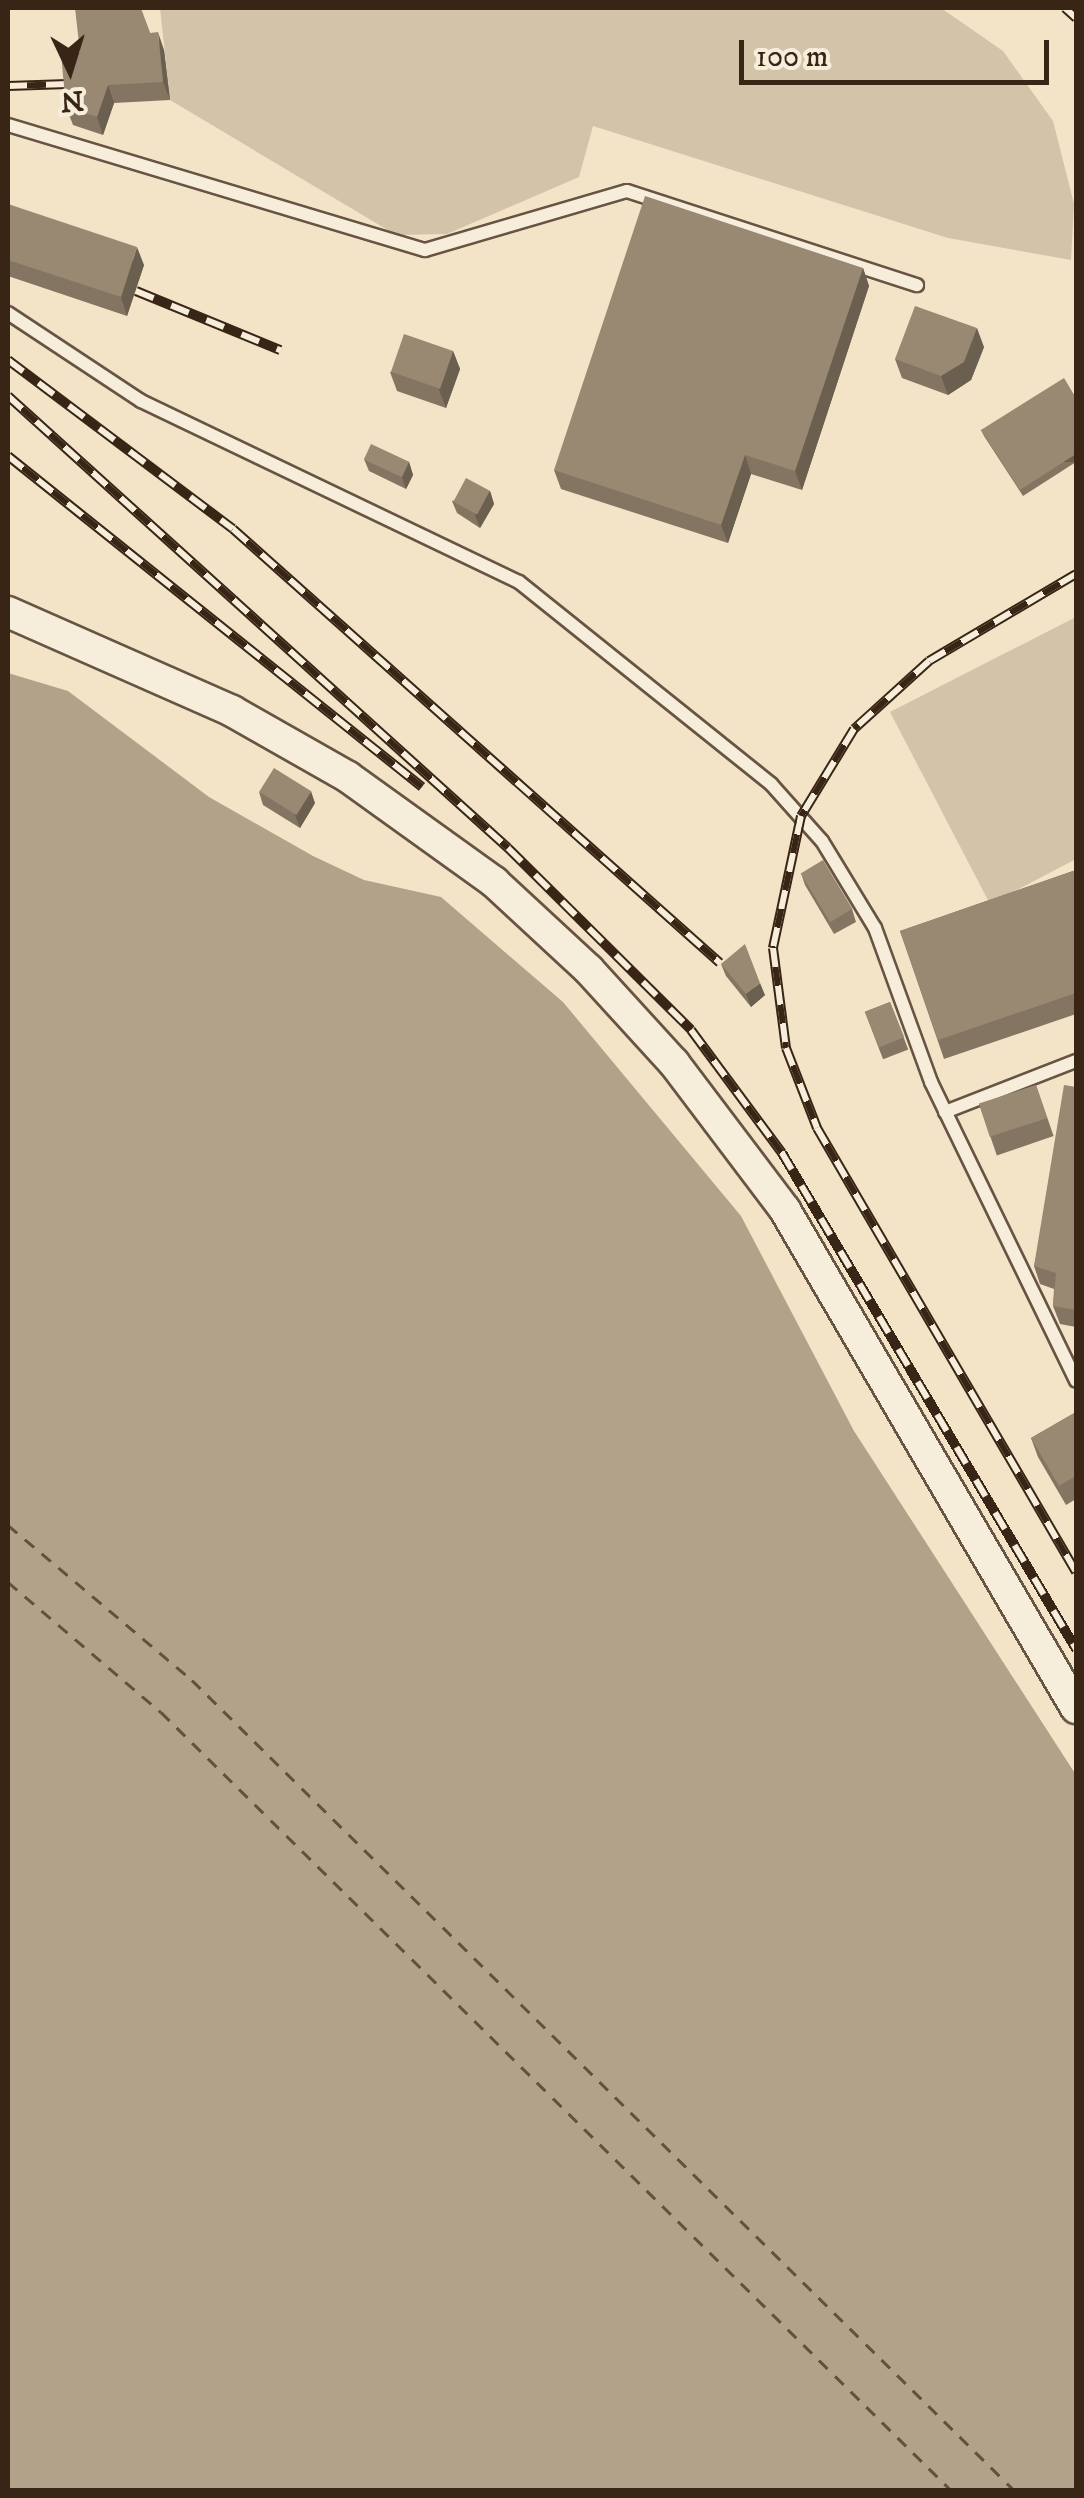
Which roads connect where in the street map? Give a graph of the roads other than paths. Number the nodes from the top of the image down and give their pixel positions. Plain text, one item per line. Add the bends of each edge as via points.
1 (8, 126) edge
2 (917, 285) dead end
3 (8, 313) edge
4 (8, 612) edge
5 (1076, 1061) edge
6 (945, 1112) junction
7 (1076, 1381) edge
8 (1076, 1708) edge

1 - 2 lane via 424,250 627,191
3 - 6 lane via 141,401 520,582 746,760 854,888
4 - 8 street via 218,705 348,777 494,882 588,970 674,1063 785,1210
5 - 6 lane
6 - 7 lane

